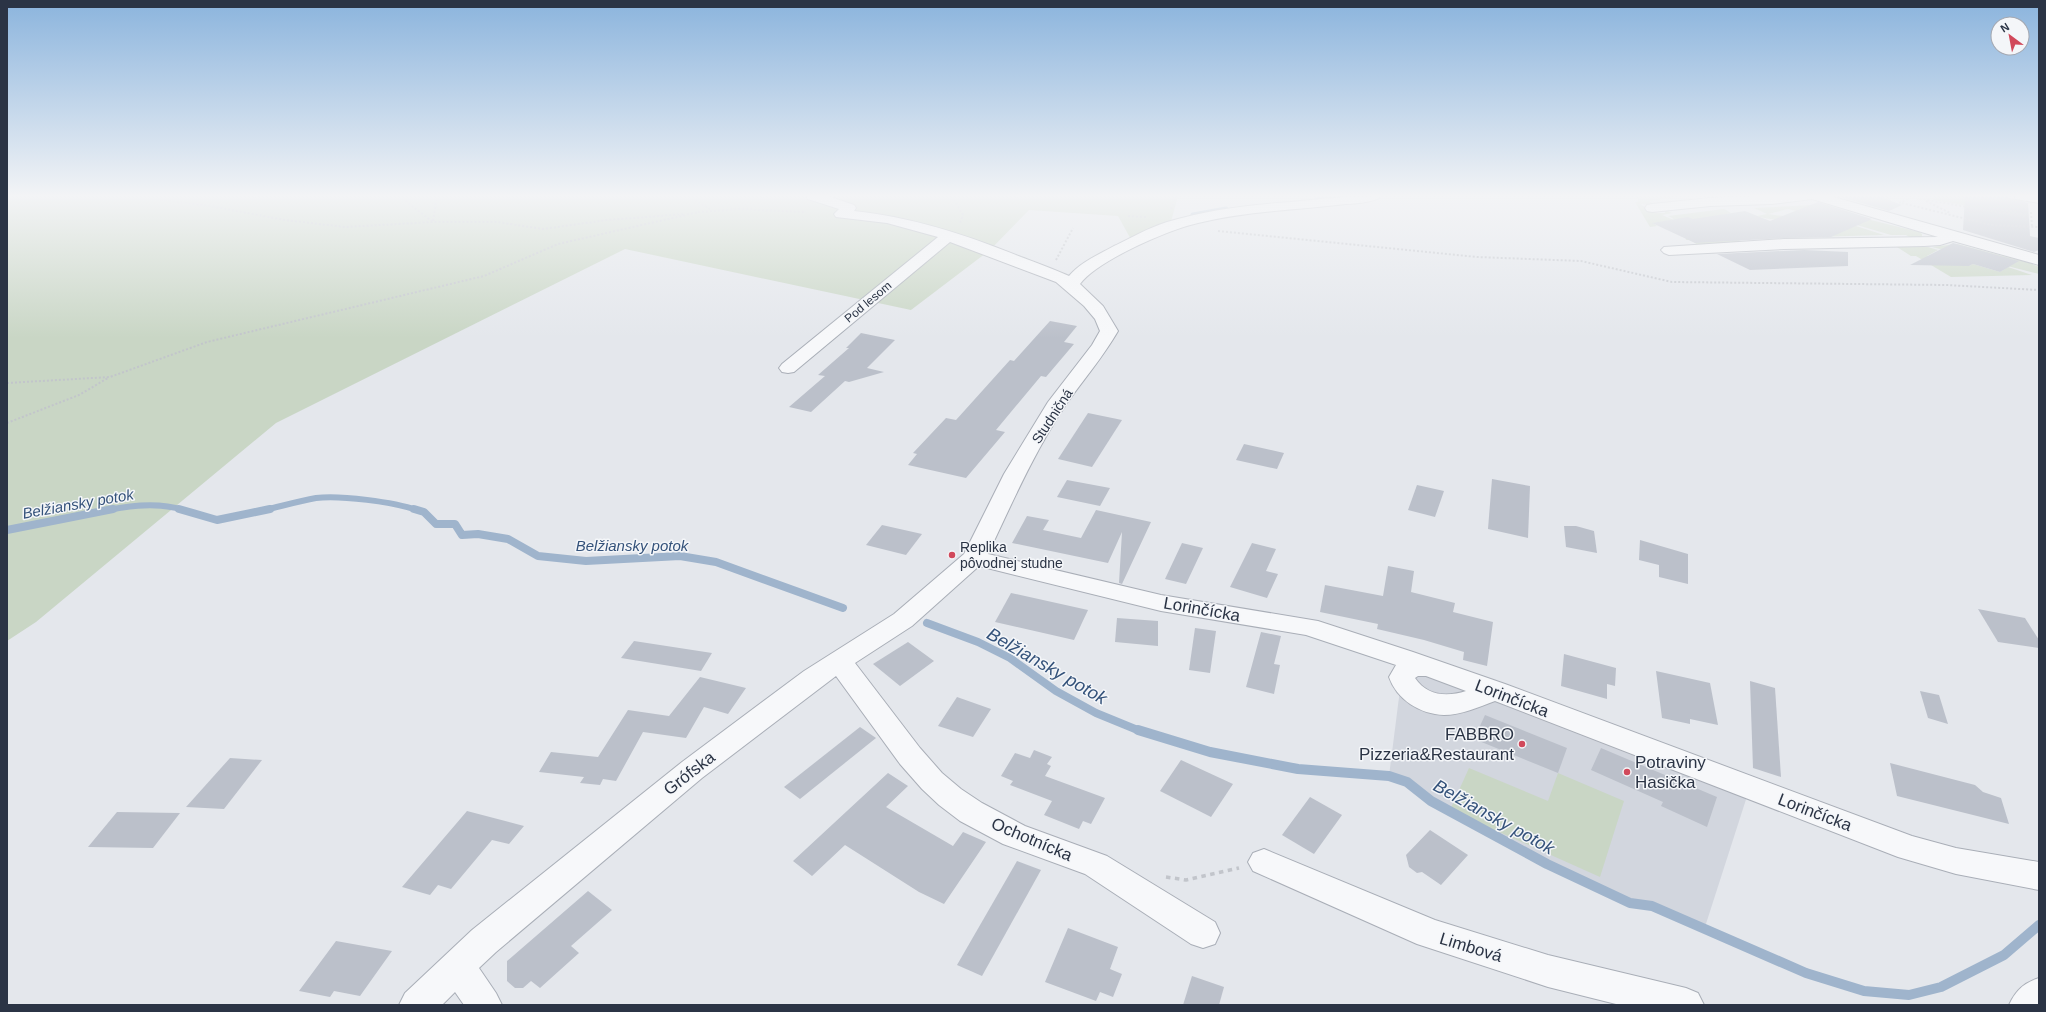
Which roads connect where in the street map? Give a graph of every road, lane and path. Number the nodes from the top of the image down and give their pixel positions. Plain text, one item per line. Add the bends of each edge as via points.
1 (561, 243) edge
2 (939, 243) edge
3 (968, 243) edge
4 (1065, 243) edge
5 (1133, 243) edge
6 (1338, 243) edge
7 (1838, 243) edge
8 (1978, 243) edge
9 (1669, 250) dead end
10 (2039, 260) edge
11 (1053, 265) dead end
12 (1071, 285) junction
13 (2039, 290) edge
14 (788, 368) dead end
15 (110, 377) junction
16 (7, 383) edge
17 (7, 423) edge
18 (974, 558) junction
19 (839, 661) junction
20 (1264, 862) joint
21 (1163, 876) dead end
22 (2039, 876) edge
23 (1203, 933) dead end
24 (458, 966) junction
25 (2039, 994) edge
26 (417, 1005) edge
27 (484, 1005) edge
28 (1686, 1005) edge
29 (2027, 1005) edge

1 - 15 path via 484,276 207,342
2 - 14 street, Pod lesom
3 - 12 street, Studničná via 1034,267
4 - 11 path
5 - 12 street via 1078,274
6 - 13 path via 1477,257 1581,261 1672,282 1946,285
7 - 9 street
8 - 10 street
12 - 18 street, Studničná via 1106,322 1109,331 1100,347 1058,402 1023,461
15 - 16 path
15 - 17 path via 79,395
18 - 19 street, Grófska via 952,580 903,620
18 - 22 street, Lorinčícka via 1161,603 1309,627 1429,667 1412,668 1405,671 1402,677 1408,688 1426,702 1443,706 1456,704 1495,691 1910,848 1956,861
19 - 23 street, Ochotnícka via 910,756 950,798 1014,835 1096,865
19 - 24 street, Grófska via 692,770 484,941
20 - 21 path via 1186,880
20 - 28 street, Limbová via 1429,933 1548,971
24 - 26 street, Grófska
24 - 27 street
25 - 29 street

